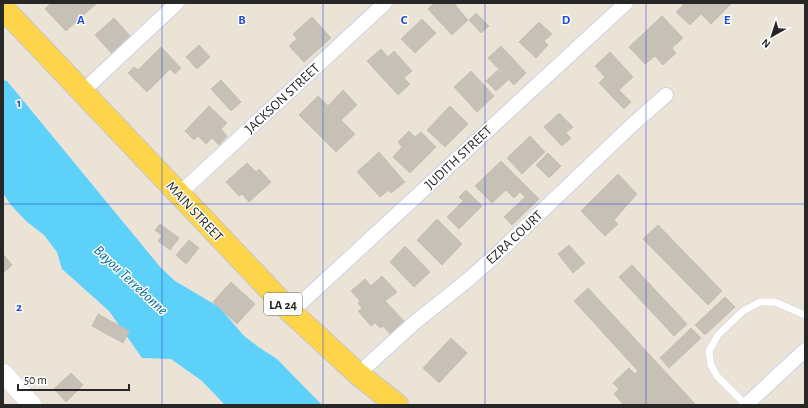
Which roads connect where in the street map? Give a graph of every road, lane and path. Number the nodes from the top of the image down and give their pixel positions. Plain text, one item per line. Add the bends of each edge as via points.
1 (177, 3) edge
2 (385, 3) edge
3 (626, 3) edge
4 (3, 8) edge
5 (82, 92) junction
6 (666, 95) dead end
7 (179, 194) junction
8 (291, 312) junction
9 (805, 315) edge
10 (805, 350) edge
11 (3, 373) edge
12 (358, 374) junction
13 (32, 405) edge
14 (397, 405) edge
15 (746, 405) edge

1 - 5 street
2 - 7 street, JACKSON STREET
3 - 8 street, JUDITH STREET
4 - 5 main road, MAIN STREET / LA 24
5 - 7 main road, MAIN STREET / LA 24
6 - 12 street, EZRA COURT via 497,254 414,323
7 - 8 main road, MAIN STREET / LA 24
8 - 12 main road, MAIN STREET / LA 24
9 - 15 lane via 775,302 760,302 743,311 718,335 709,351 711,365 717,376
10 - 15 street
11 - 13 main road
12 - 14 main road, MAIN STREET / LA 24

